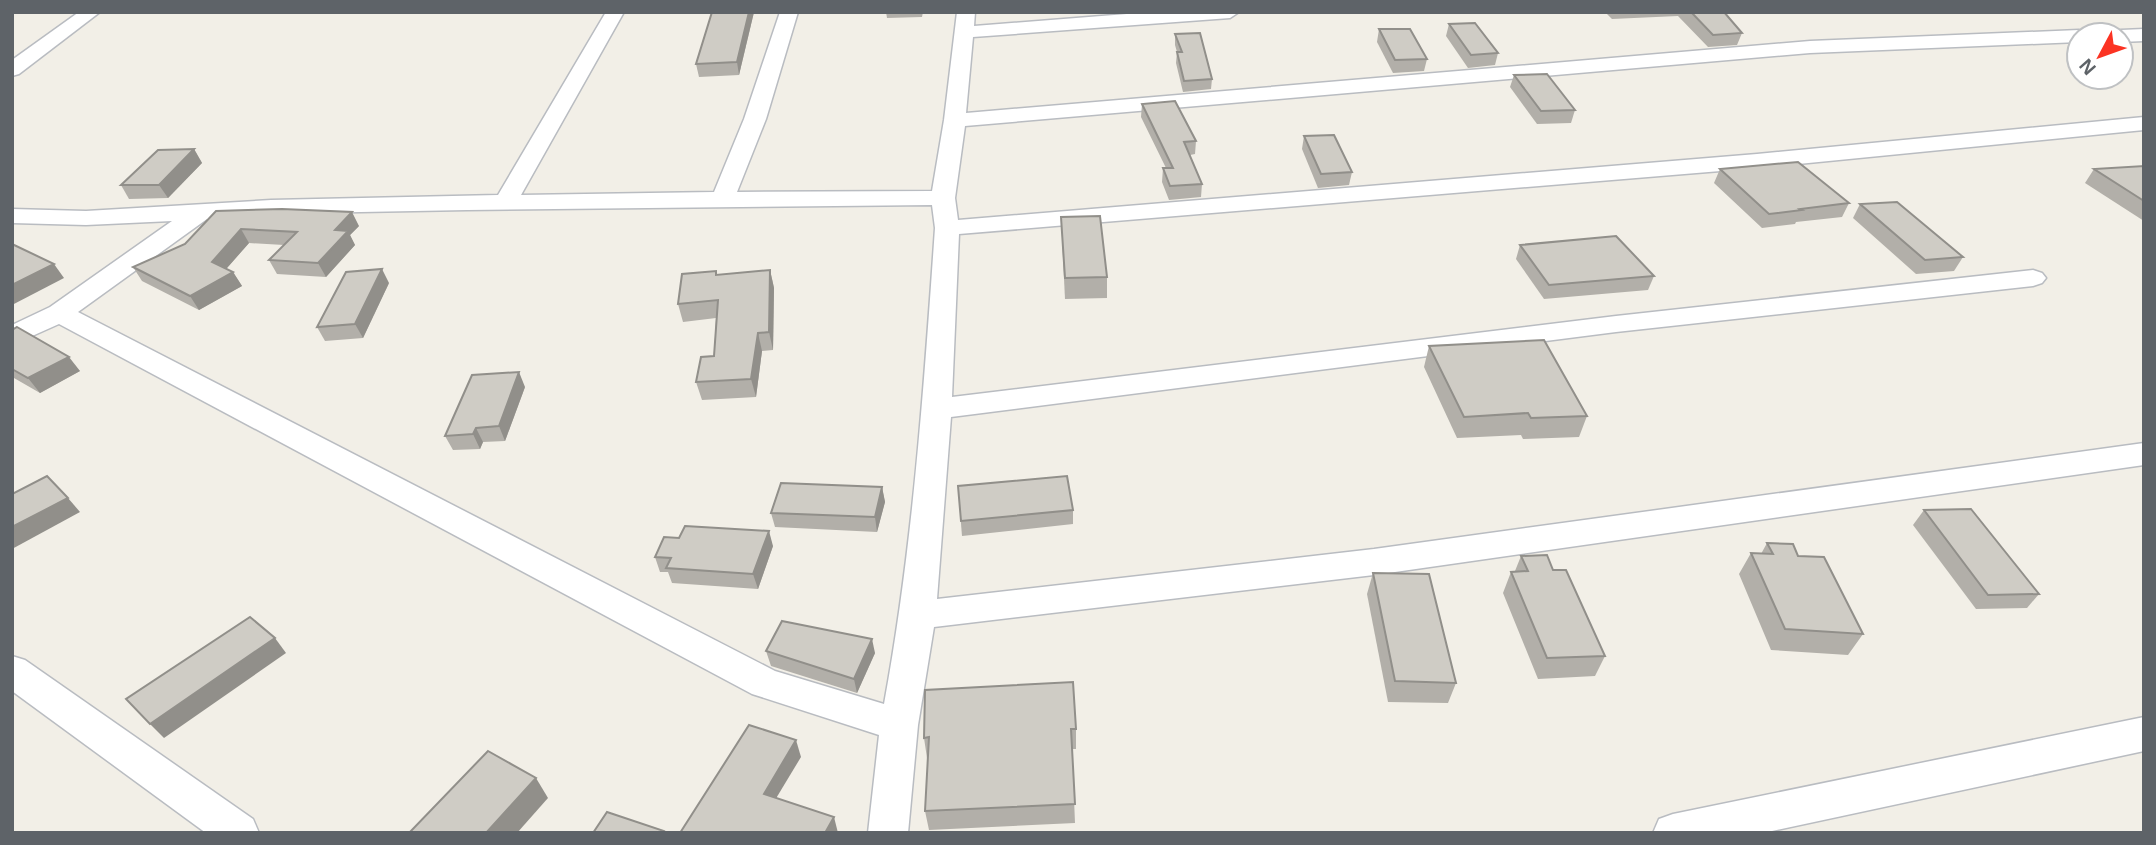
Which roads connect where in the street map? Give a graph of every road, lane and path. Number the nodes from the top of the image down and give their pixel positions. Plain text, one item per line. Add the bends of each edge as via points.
1 (91, 12) edge
2 (615, 12) edge
3 (789, 12) edge
4 (1230, 12) edge
5 (965, 22) edge
6 (2065, 37) edge
7 (12, 70) edge
8 (955, 120) junction
9 (2144, 123) edge
10 (943, 198) junction
11 (723, 199) junction
12 (506, 201) junction
13 (199, 213) junction
14 (12, 216) edge
15 (947, 228) junction
16 (2033, 278) dead end
17 (59, 313) junction
18 (12, 336) edge
19 (937, 409) junction
20 (2144, 454) edge
21 (918, 615) junction
22 (12, 670) edge
23 (899, 725) junction
24 (2144, 734) edge
25 (239, 833) edge
26 (888, 833) edge
27 (1673, 833) edge

1 - 7 street
2 - 12 street
3 - 11 street via 755,119
4 - 5 street
5 - 8 street
6 - 8 street via 1810,47
8 - 10 street
9 - 15 street via 1757,161
10 - 11 street
10 - 15 street
11 - 12 street
12 - 13 street via 288,206
13 - 14 street via 50,219
13 - 17 street
15 - 19 street
16 - 19 street via 1616,324
17 - 18 street
17 - 23 street via 765,683
19 - 21 street
20 - 21 street via 1374,562
21 - 23 street
22 - 25 street
23 - 26 street
24 - 27 street

